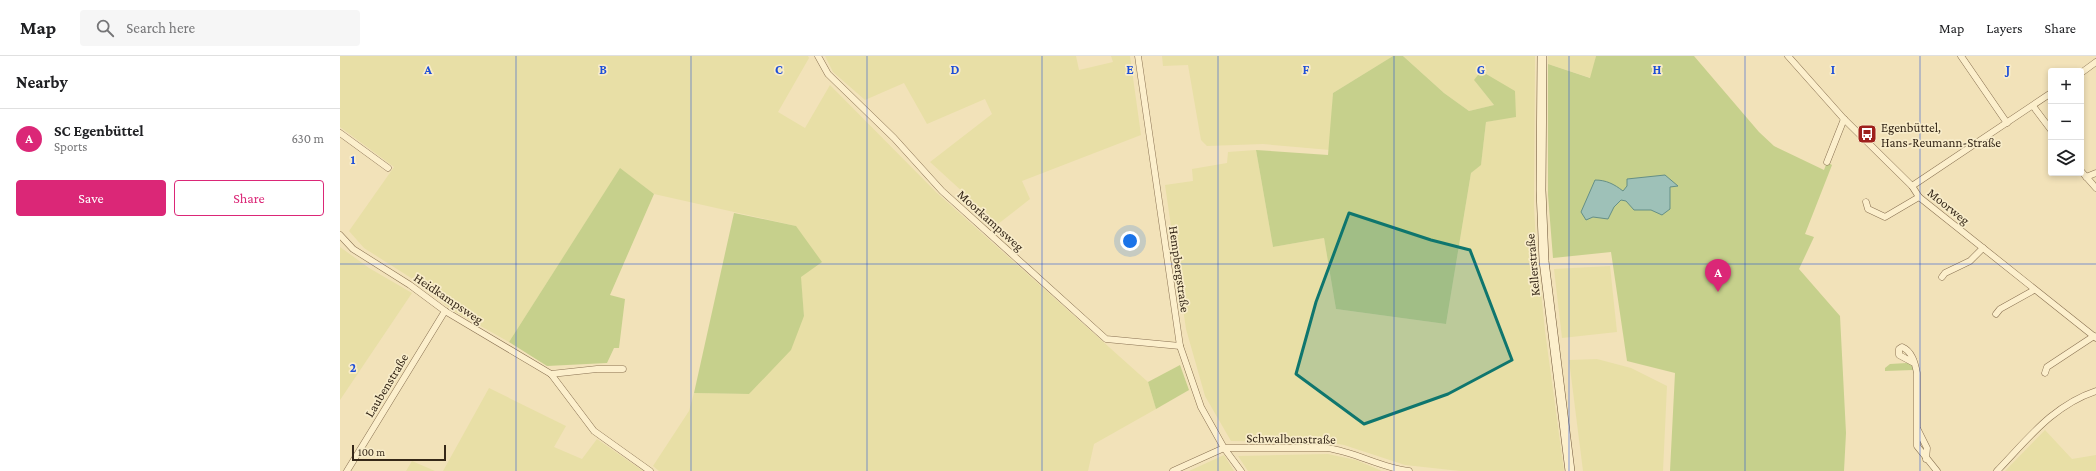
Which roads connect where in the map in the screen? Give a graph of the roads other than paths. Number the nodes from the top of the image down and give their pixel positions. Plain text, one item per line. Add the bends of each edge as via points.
1 (818, 56) edge
2 (1138, 56) edge
3 (1542, 56) edge
4 (1788, 56) edge
5 (1960, 56) edge
6 (2096, 62) edge
7 (2084, 71) edge
8 (2048, 95) edge
9 (2033, 106) junction
10 (1844, 119) junction
11 (2006, 123) junction
12 (2048, 126) edge
13 (340, 133) edge
14 (1827, 162) dead end
15 (388, 168) dead end
16 (2096, 173) edge
17 (2084, 175) edge
18 (2086, 178) junction
19 (1912, 186) junction
20 (2096, 188) edge
21 (1919, 197) junction
22 (1866, 202) dead end
23 (340, 235) edge
24 (1983, 248) junction
25 (1942, 277) dead end
26 (2034, 290) junction
27 (445, 311) junction
28 (1996, 314) dead end
29 (2095, 337) edge
30 (1180, 346) junction
31 (1914, 363) dead end
32 (622, 369) dead end
33 (2045, 373) dead end
34 (551, 374) junction
35 (2096, 391) edge
36 (1224, 448) junction
37 (347, 471) edge
38 (650, 471) edge
39 (1173, 471) edge
40 (1241, 471) edge
41 (1409, 471) edge
42 (1570, 471) edge
43 (1938, 471) edge
44 (1997, 471) edge

1 - 30 street, Moorkampsweg via 828,74 942,191 1106,339
2 - 30 street, Hempbergstraße
3 - 42 main road, Kellerstraße via 1543,254
4 - 10 street, Moorweg
5 - 11 street
6 - 7 street
8 - 9 street
9 - 11 street
9 - 12 street
10 - 14 street
10 - 19 street, Moorweg
11 - 19 street
13 - 15 street
16 - 18 street
17 - 18 street
18 - 20 street
19 - 21 street, Moorweg
21 - 22 street via 1885,217 1868,209
21 - 24 street, Moorweg
23 - 27 street, Heidkampsweg via 353,249 410,285
24 - 25 street via 1970,261 1945,272
24 - 26 street, Moorweg
26 - 28 street via 2000,309
26 - 29 street, Moorweg
27 - 34 street, Heidkampsweg
27 - 37 street, Laubenstraße
29 - 33 street via 2047,367
30 - 36 street, Hempbergstraße via 1195,393
31 - 43 street via 1917,373 1917,446
32 - 34 street
34 - 38 street, Heidkampsweg via 594,431
35 - 44 street via 2067,404 2053,414
36 - 39 street, Schwalbenstraße
36 - 40 street, Hempbergstraße
36 - 41 street, Schwalbenstraße via 1344,450 1391,468

